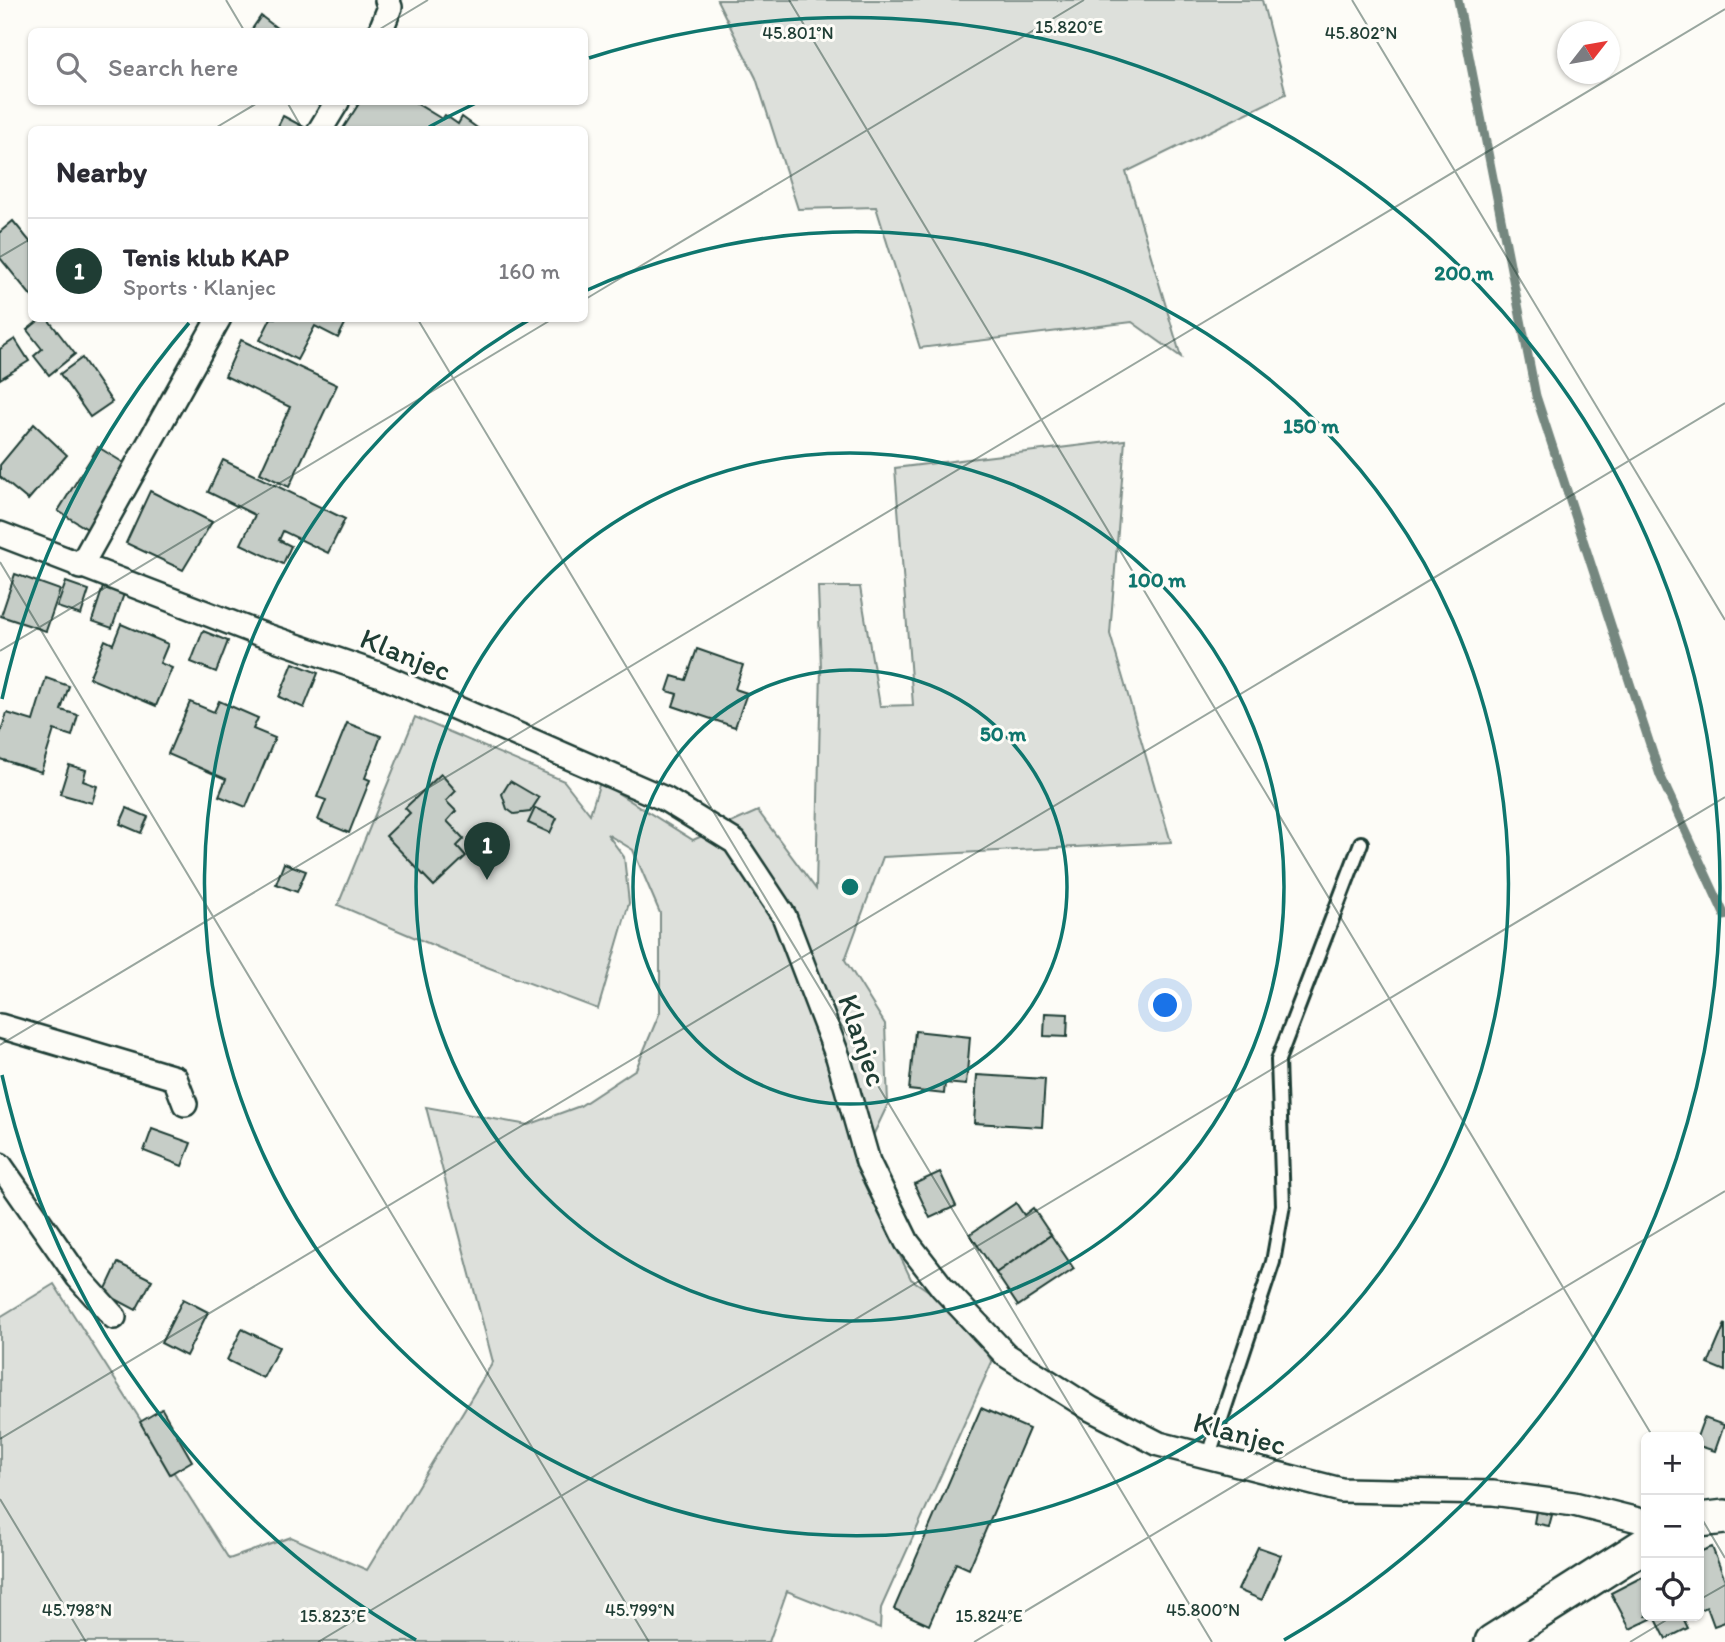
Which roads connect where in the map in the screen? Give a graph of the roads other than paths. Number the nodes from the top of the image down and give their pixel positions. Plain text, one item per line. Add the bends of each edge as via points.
1 (387, 0) edge
2 (382, 28) edge
3 (336, 105) edge
4 (323, 126) edge
5 (217, 322) edge
6 (0, 534) edge
7 (80, 567) junction
8 (1361, 843) dead end
9 (0, 1026) edge
10 (185, 1104) dead end
11 (0, 1165) edge
12 (114, 1317) dead end
13 (1208, 1458) junction
14 (1725, 1517) edge
15 (1704, 1519) edge
16 (1641, 1521) edge
17 (1641, 1547) edge
18 (1492, 1642) edge

1 - 2 street via 390,7
3 - 4 street
5 - 7 street
6 - 7 street, Klanjec
7 - 13 street, Klanjec via 379,674 665,799 736,842 784,916 838,1057 868,1162 907,1242 1006,1355 1091,1409 1159,1444
8 - 13 lane via 1278,1060 1283,1205 1273,1262
9 - 10 street via 176,1078
11 - 12 street via 78,1277
13 - 16 street, Klanjec via 1341,1490 1493,1493 1574,1504
14 - 15 main road
17 - 18 main road

